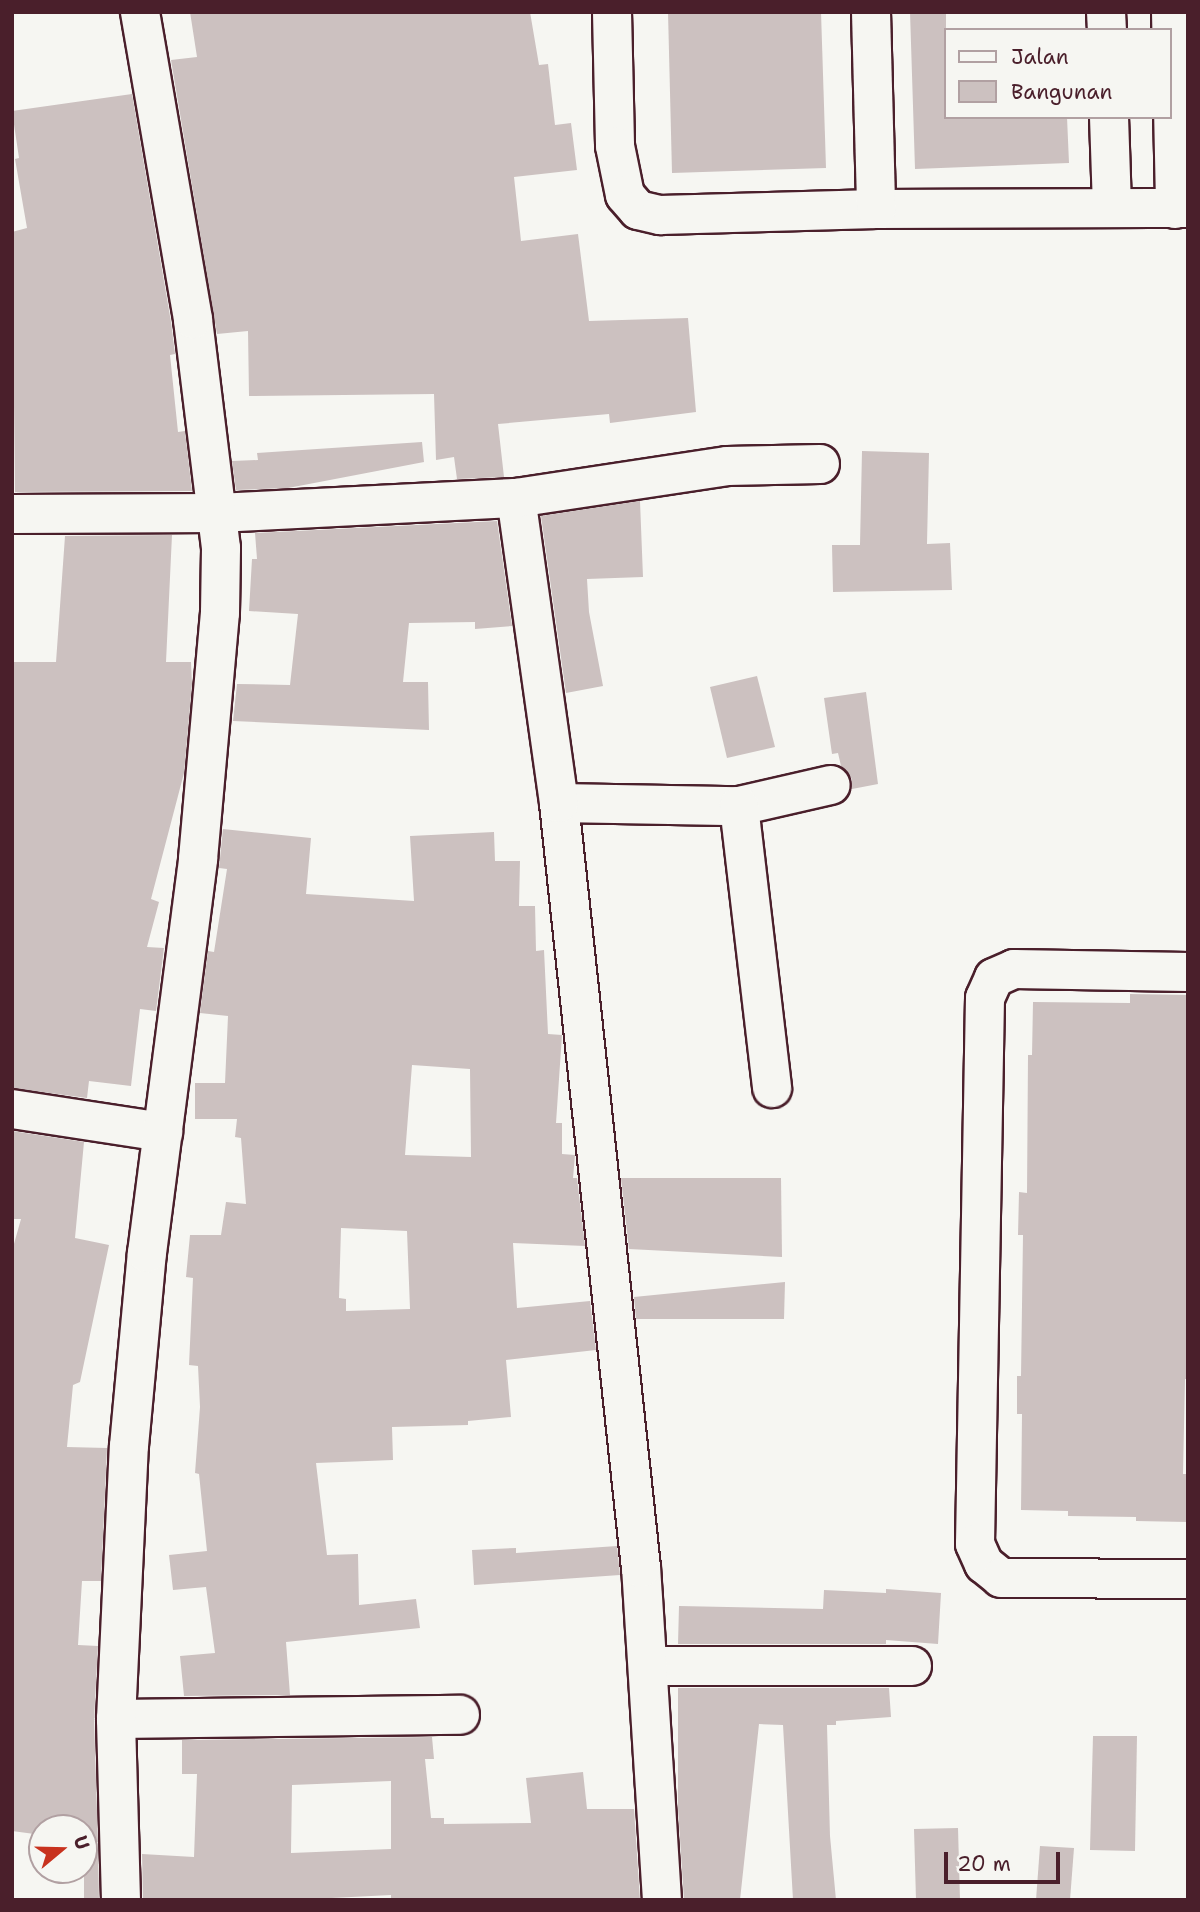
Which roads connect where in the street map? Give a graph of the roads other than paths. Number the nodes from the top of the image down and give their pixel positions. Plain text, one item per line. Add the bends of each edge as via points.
1 (140, 12) edge
2 (612, 12) edge
3 (871, 12) edge
4 (1172, 32) edge
5 (1109, 119) edge
6 (1112, 207) junction
7 (1181, 208) edge
8 (876, 209) junction
9 (820, 464) dead end
10 (516, 498) junction
11 (218, 513) junction
12 (12, 514) edge
13 (831, 785) dead end
14 (559, 803) junction
15 (739, 806) junction
16 (1188, 972) edge
17 (772, 1088) dead end
18 (12, 1110) edge
19 (163, 1132) junction
20 (1188, 1579) edge
21 (648, 1666) junction
22 (912, 1666) dead end
23 (460, 1715) dead end
24 (116, 1719) junction
25 (121, 1900) edge
26 (662, 1900) edge

1 - 11 street via 193,319
2 - 8 street via 615,146 625,195 638,210 660,215
3 - 8 street
4 - 7 street
5 - 6 street
6 - 7 street
6 - 8 street
9 - 10 street via 727,466
10 - 11 street
10 - 14 street
11 - 12 street
11 - 19 street via 220,612 202,818
13 - 15 street
14 - 15 street
14 - 21 street
15 - 17 street
16 - 20 street via 1014,969 994,978 985,998 975,1544 984,1564 1001,1577
18 - 19 street
19 - 24 street via 129,1446
21 - 22 street
21 - 26 street
23 - 24 street
24 - 25 street

